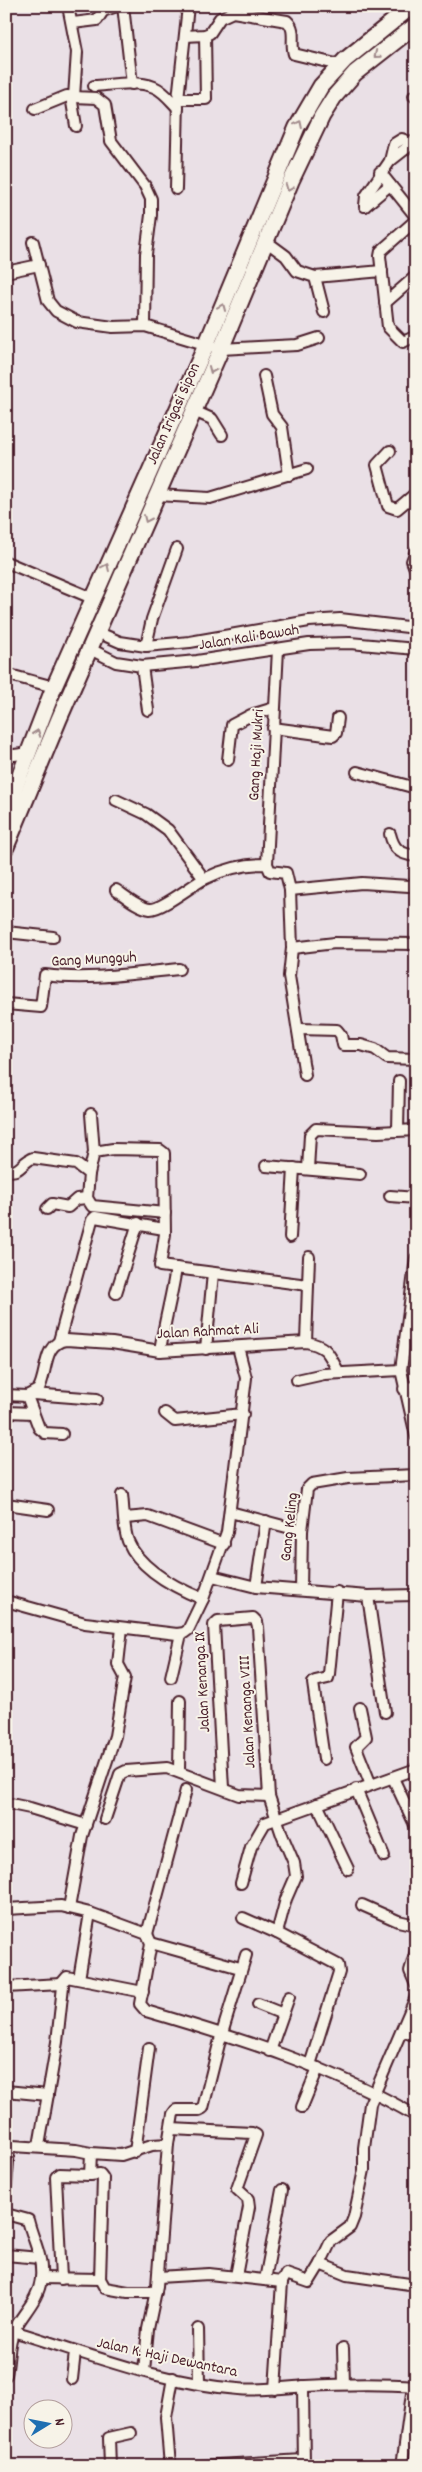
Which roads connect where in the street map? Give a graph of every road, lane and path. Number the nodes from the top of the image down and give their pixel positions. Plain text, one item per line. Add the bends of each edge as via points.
1 (68, 6) edge
2 (117, 6) edge
3 (123, 6) edge
4 (188, 6) edge
5 (412, 6) edge
6 (73, 23) junction
7 (416, 25) edge
8 (205, 35) junction
9 (185, 36) junction
10 (337, 78) junction
11 (132, 84) junction
12 (94, 86) dead end
13 (72, 97) junction
14 (178, 103) junction
15 (35, 109) dead end
16 (76, 126) dead end
17 (414, 144) edge
18 (380, 172) junction
19 (390, 185) junction
20 (176, 189) dead end
21 (416, 219) edge
22 (33, 242) dead end
23 (266, 242) junction
24 (39, 265) junction
25 (382, 271) junction
26 (6, 272) edge
27 (416, 276) edge
28 (315, 277) junction
29 (385, 303) junction
30 (324, 312) dead end
31 (145, 326) junction
32 (416, 336) edge
33 (318, 338) dead end
34 (214, 346) junction
35 (264, 376) dead end
36 (194, 411) junction
37 (222, 435) dead end
38 (390, 451) dead end
39 (306, 469) dead end
40 (289, 475) junction
41 (416, 493) edge
42 (157, 495) junction
43 (177, 549) dead end
44 (416, 551) edge
45 (6, 562) edge
46 (416, 571) edge
47 (92, 598) junction
48 (416, 628) edge
49 (97, 632) junction
50 (146, 646) junction
51 (90, 649) junction
52 (278, 649) junction
53 (416, 649) edge
54 (142, 666) junction
55 (6, 674) edge
56 (54, 687) junction
57 (274, 708) junction
58 (148, 710) dead end
59 (338, 718) dead end
60 (273, 728) junction
61 (30, 753) junction
62 (6, 756) edge
63 (228, 760) dead end
64 (356, 772) dead end
65 (416, 788) edge
66 (116, 800) dead end
67 (6, 811) edge
68 (390, 834) dead end
69 (6, 847) edge
70 (416, 856) edge
71 (267, 864) junction
72 (204, 879) junction
73 (416, 883) edge
74 (116, 890) dead end
75 (290, 890) junction
76 (6, 932) edge
77 (53, 938) dead end
78 (416, 944) edge
79 (292, 948) junction
80 (179, 969) dead end
81 (6, 1004) edge
82 (299, 1029) junction
83 (416, 1059) edge
84 (305, 1075) dead end
85 (399, 1081) dead end
86 (91, 1114) dead end
87 (398, 1130) junction
88 (416, 1130) edge
89 (94, 1152) junction
90 (266, 1166) dead end
91 (294, 1168) junction
92 (308, 1169) junction
93 (6, 1170) edge
94 (89, 1174) junction
95 (360, 1174) dead end
96 (390, 1196) dead end
97 (87, 1198) junction
98 (416, 1198) edge
99 (47, 1209) dead end
100 (165, 1213) junction
101 (138, 1224) junction
102 (164, 1229) junction
103 (290, 1237) dead end
104 (309, 1257) dead end
105 (416, 1258) edge
106 (176, 1268) junction
107 (213, 1273) junction
108 (308, 1285) junction
109 (116, 1293) dead end
110 (412, 1316) edge
111 (59, 1341) junction
112 (306, 1342) junction
113 (238, 1347) junction
114 (206, 1348) junction
115 (160, 1351) junction
116 (401, 1370) junction
117 (340, 1372) junction
118 (297, 1380) dead end
119 (416, 1386) edge
120 (404, 1389) junction
121 (6, 1395) edge
122 (30, 1395) junction
123 (97, 1399) dead end
124 (6, 1412) edge
125 (33, 1413) junction
126 (165, 1413) dead end
127 (243, 1414) junction
128 (62, 1434) dead end
129 (416, 1436) edge
130 (416, 1475) edge
131 (122, 1495) dead end
132 (6, 1504) edge
133 (48, 1510) dead end
134 (230, 1512) junction
135 (125, 1518) junction
136 (266, 1521) junction
137 (302, 1531) junction
138 (224, 1544) junction
139 (212, 1576) junction
140 (256, 1587) junction
141 (301, 1590) junction
142 (337, 1592) junction
143 (368, 1596) junction
144 (415, 1597) edge
145 (203, 1599) junction
146 (6, 1601) edge
147 (258, 1627) joint
148 (122, 1628) junction
149 (181, 1634) junction
150 (171, 1677) dead end
151 (180, 1701) dead end
152 (360, 1708) dead end
153 (385, 1712) dead end
154 (324, 1759) dead end
155 (416, 1769) edge
156 (179, 1771) junction
157 (393, 1778) junction
158 (371, 1782) junction
159 (223, 1788) junction
160 (356, 1789) junction
161 (186, 1790) dead end
162 (6, 1804) edge
163 (317, 1804) junction
164 (272, 1806) junction
165 (105, 1819) dead end
166 (86, 1825) junction
167 (416, 1827) edge
168 (384, 1856) dead end
169 (348, 1869) dead end
170 (241, 1883) dead end
171 (362, 1906) dead end
172 (69, 1908) junction
173 (6, 1909) edge
174 (90, 1912) junction
175 (243, 1918) dead end
176 (416, 1925) edge
177 (277, 1933) junction
178 (149, 1938) junction
179 (416, 1951) edge
180 (246, 1955) dead end
181 (240, 1968) junction
182 (79, 1980) junction
183 (61, 1984) junction
184 (416, 1985) edge
185 (6, 1987) edge
186 (143, 1992) junction
187 (289, 1997) dead end
188 (416, 1997) edge
189 (258, 2004) dead end
190 (283, 2014) junction
191 (402, 2031) junction
192 (222, 2034) junction
193 (416, 2036) edge
194 (149, 2048) dead end
195 (270, 2051) junction
196 (314, 2067) junction
197 (6, 2091) edge
198 (375, 2092) junction
199 (48, 2095) junction
200 (302, 2107) dead end
201 (416, 2116) edge
202 (171, 2129) junction
203 (168, 2144) junction
204 (39, 2146) junction
205 (135, 2152) junction
206 (91, 2153) junction
207 (90, 2175) junction
208 (6, 2186) edge
209 (282, 2190) dead end
210 (6, 2214) edge
211 (6, 2255) edge
212 (39, 2258) junction
213 (320, 2264) junction
214 (236, 2276) junction
215 (158, 2277) junction
216 (41, 2278) junction
217 (61, 2279) junction
218 (100, 2279) junction
219 (265, 2280) junction
220 (282, 2282) junction
221 (416, 2284) edge
222 (156, 2292) junction
223 (198, 2329) dead end
224 (10, 2330) edge
225 (343, 2348) dead end
226 (75, 2352) junction
227 (144, 2371) junction
228 (6, 2375) edge
229 (72, 2378) dead end
230 (173, 2378) junction
231 (199, 2383) junction
232 (344, 2384) junction
233 (303, 2386) junction
234 (414, 2386) edge
235 (275, 2389) junction
236 (131, 2433) dead end
237 (303, 2463) edge
238 (110, 2466) edge
239 (170, 2466) edge
240 (201, 2466) edge
241 (402, 2466) edge

1 - 6 street
2 - 6 street via 104,11 97,20
3 - 11 street
4 - 9 street
5 - 10 street, Jalan Irigasi Sipon
6 - 13 street via 77,52
7 -> 10 street, Jalan Irigasi Sipon via 355,73
8 - 9 street
8 - 10 street via 220,18 233,12 287,22 293,32 294,54
8 - 14 street via 206,99
9 - 14 street
10 -> 23 street, Jalan Irigasi Sipon
34 -> 10 street, Jalan Irigasi Sipon via 297,127 311,100
11 - 12 street
11 - 14 street via 153,87
13 - 15 street via 54,100
13 - 16 street
13 - 31 street via 96,98 105,105 111,141 151,199
14 - 20 street
17 - 18 street via 398,141 392,149 390,161
18 - 19 street
18 - 19 street via 366,196 365,206
19 - 21 street
21 - 25 street via 381,251
22 - 24 street
23 - 28 street via 286,256 297,271
23 - 34 street, Jalan Irigasi Sipon
24 - 26 street
24 - 31 street via 48,302 56,311 86,324
25 - 28 street
25 - 29 street
27 - 29 street
28 - 30 street
29 - 32 street via 388,327 400,340 408,341
31 - 34 street
33 - 34 street via 297,345
34 -> 36 street, Jalan Irigasi Sipon
47 -> 34 street, Jalan Irigasi Sipon
35 - 40 street via 272,414 282,427
36 - 37 street via 212,419
36 - 42 street, Jalan Irigasi Sipon
38 - 41 street via 377,465 388,506 397,509
39 - 40 street
40 - 42 street via 210,498
42 -> 49 street, Jalan Irigasi Sipon
43 - 50 street via 152,619
44 - 46 street via 412,561
45 - 47 street
47 - 56 street, Jalan Irigasi Sipon
48 - 50 street via 340,619 309,621 190,642
49 - 50 street via 120,642
49 - 51 street, Jalan Irigasi Sipon
51 - 54 street, Jalan Kali Bawah via 116,662
51 - 69 street, Jalan Irigasi Sipon
52 - 53 street, Jalan Kali Bawah via 350,643
52 - 54 street, Jalan Kali Bawah via 198,662
52 - 57 street, Gang Haji Mukri
54 - 58 street
55 - 56 street
61 -> 56 street, Jalan Irigasi Sipon
57 - 60 street, Gang Haji Mukri
57 - 63 street via 250,715 232,725
59 - 60 street via 333,736
60 - 71 street, Gang Haji Mukri
61 - 62 street
61 - 67 street, Jalan Irigasi Sipon
64 - 65 street
66 - 72 street via 146,814 168,830
68 - 70 street via 393,846 399,852
71 - 72 street via 234,866
71 - 75 street via 270,871 286,874
72 - 74 street via 154,909 144,908
73 - 75 street via 409,886 362,882
75 - 79 street
76 - 77 street
78 - 79 street via 335,943
79 - 82 street via 289,976
80 - 81 street, Gang Mungguh via 91,976 45,975 41,1007
82 - 83 street via 337,1030 343,1045 375,1049 384,1057
82 - 84 street
85 - 87 street
86 - 89 street
87 - 88 street
87 - 92 street via 316,1129 310,1136
89 - 94 street
89 - 100 street via 113,1149 160,1150 164,1153
90 - 91 street
91 - 92 street
91 - 103 street
92 - 95 street
93 - 94 street via 18,1170 33,1158 76,1164
94 - 97 street
96 - 98 street
97 - 99 street via 77,1199 68,1207 52,1204
97 - 100 street via 95,1206
100 - 102 street
101 - 102 street
101 - 109 street
101 - 111 street via 100,1216 92,1220
102 - 106 street via 160,1264
104 - 108 street
105 - 110 street
106 - 107 street
106 - 115 street
107 - 108 street
107 - 114 street
108 - 112 street
110 - 116 street
111 - 115 street, Jalan Rahmat Ali via 112,1343
111 - 122 street via 51,1349 40,1386
112 - 113 street, Jalan Rahmat Ali
112 - 117 street, Jalan Rahmat Ali via 330,1353
113 - 114 street, Jalan Rahmat Ali
113 - 127 street via 246,1378
114 - 115 street, Jalan Rahmat Ali
116 - 117 street
116 - 120 street
117 - 118 street
119 - 120 street
120 - 129 street
121 - 122 street
122 - 123 street
122 - 125 street
124 - 125 street
125 - 128 street via 39,1428 45,1433
126 - 127 street via 175,1421
127 - 134 street
130 - 137 street, Gang Keling via 362,1476 312,1484 307,1489
131 - 135 street
132 - 133 street
134 - 136 street
134 - 138 street
135 - 138 street via 148,1516
135 - 145 street via 128,1541 146,1566 176,1587
136 - 137 street
136 - 140 street
137 - 141 street, Gang Keling
138 - 139 street
139 - 140 street
139 - 145 street
140 - 141 street
141 - 142 street
142 - 143 street
142 - 154 street via 328,1678 313,1683
143 - 144 street
143 - 153 street
145 - 149 street via 188,1630
146 - 148 street via 85,1623
147 - 159 street, Jalan Kenanga IX via 254,1618 218,1621 214,1625
147 - 164 street, Jalan Kenanga VIII
148 - 149 street
148 - 166 street via 118,1664 125,1677 115,1736
149 - 150 street
151 - 156 street
152 - 158 street via 366,1737 356,1747
155 - 157 street
156 - 159 street
156 - 165 street via 159,1767 120,1774
157 - 158 street
157 - 167 street
158 - 160 street
159 - 164 street
160 - 163 street
160 - 168 street
161 - 178 street
162 - 166 street
163 - 164 street
163 - 169 street
164 - 170 street via 251,1847
164 - 177 street, Jalan Kenanga VIII via 296,1876
166 - 172 street
171 - 176 street
172 - 173 street
172 - 174 street
174 - 178 street
174 - 182 street
175 - 177 street
177 - 196 street via 338,1965 338,1980
178 - 181 street
178 - 186 street
179 - 184 street via 410,1971
180 - 181 street
181 - 192 street
182 - 183 street via 67,1977
182 - 186 street
183 - 185 street
183 - 199 street via 63,1996
186 - 192 street via 140,2004 146,2011
187 - 190 street
188 - 191 street
189 - 190 street
190 - 195 street
191 - 193 street
191 - 198 street
192 - 195 street
192 - 202 street via 203,2108 176,2110
194 - 205 street
195 - 196 street
196 - 198 street
196 - 200 street
197 - 199 street
198 - 201 street
198 - 213 street via 368,2111 364,2170 354,2217 350,2227 331,2240
199 - 204 street
202 - 203 street
202 - 214 street via 256,2134 237,2190 248,2199 249,2207
203 - 205 street via 152,2145
203 - 215 street
204 - 206 street
204 - 208 street via 17,2145 9,2149
205 - 206 street via 121,2155
206 - 207 street
207 - 217 street via 59,2174 56,2177
207 - 218 street via 100,2174 102,2178
209 - 219 street
210 - 212 street via 28,2220
211 - 212 street
212 - 216 street
213 - 220 street via 308,2283 286,2274
213 - 221 street via 348,2275
214 - 215 street
214 - 219 street
215 - 222 street
216 - 217 street
216 - 224 street via 36,2295
217 - 218 street
218 - 222 street via 105,2288
219 - 220 street
220 - 235 street
222 - 227 street
223 - 231 street
224 - 226 street, Jalan K. Haji Dewantara
224 - 228 street
225 - 232 street
226 - 227 street, Jalan K. Haji Dewantara
226 - 229 street
227 - 230 street, Jalan K. Haji Dewantara
230 - 231 street, Jalan K. Haji Dewantara
230 - 239 street via 166,2416
231 - 235 street, Jalan K. Haji Dewantara via 239,2390
232 - 233 street, Jalan K. Haji Dewantara
232 - 234 street, Jalan K. Haji Dewantara
233 - 235 street, Jalan K. Haji Dewantara
233 - 237 street
234 - 241 street
236 - 238 street via 109,2438
237 - 240 street

